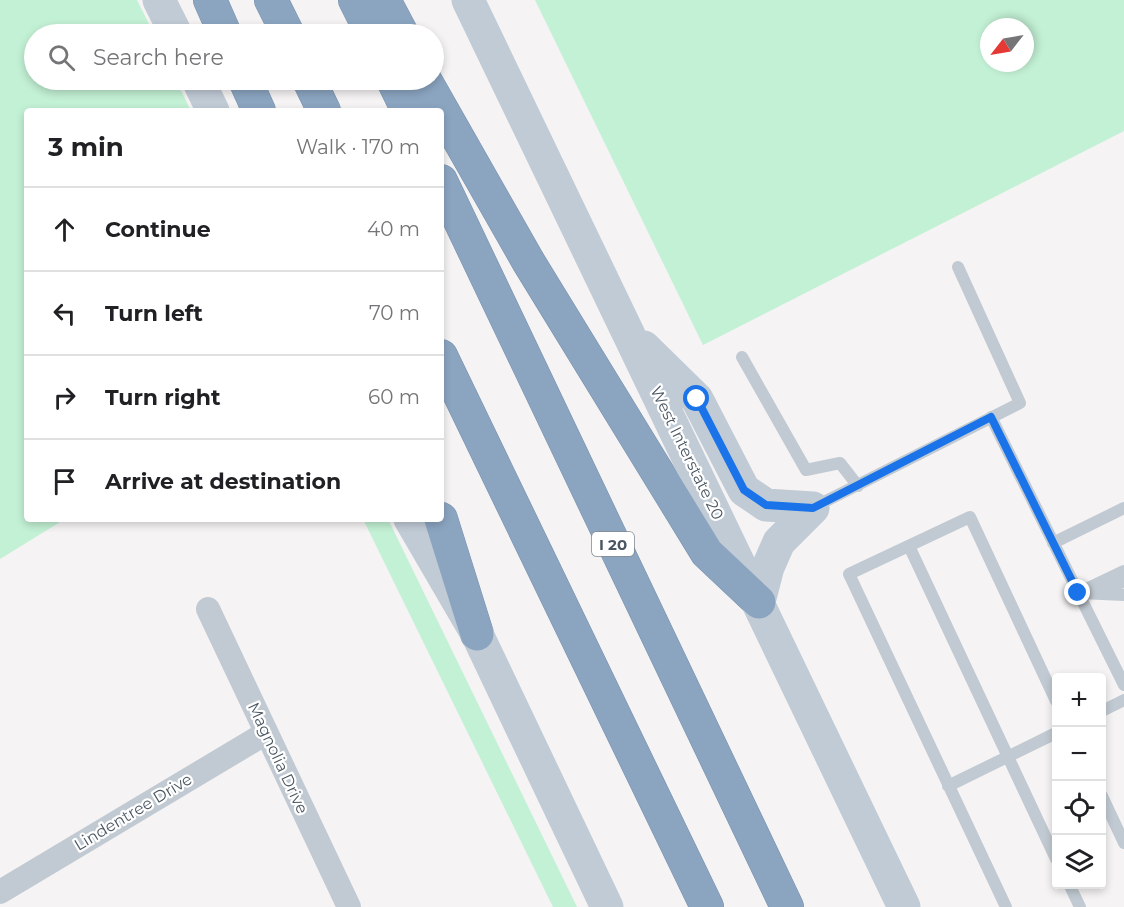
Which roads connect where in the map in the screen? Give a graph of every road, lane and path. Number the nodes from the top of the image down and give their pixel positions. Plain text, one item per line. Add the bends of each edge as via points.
1 (159, 0) edge
2 (210, 0) edge
3 (271, 0) edge
4 (355, 0) edge
5 (384, 0) edge
6 (468, 0) edge
7 (171, 24) edge
8 (221, 24) edge
9 (283, 24) edge
10 (367, 24) edge
11 (397, 24) edge
12 (203, 90) edge
13 (249, 90) edge
14 (314, 90) edge
15 (398, 90) edge
16 (431, 90) edge
17 (212, 108) edge
18 (258, 108) edge
19 (323, 108) edge
20 (407, 108) edge
21 (441, 108) edge
22 (444, 113) edge
23 (444, 187) edge
24 (958, 267) dead end
25 (628, 331) junction
26 (742, 357) dead end
27 (444, 362) edge
28 (991, 417) junction
29 (858, 486) junction
30 (813, 508) junction
31 (1124, 508) edge
32 (412, 522) edge
33 (442, 522) edge
34 (1053, 543) junction
35 (909, 546) junction
36 (1124, 571) edge
37 (1124, 582) edge
38 (1124, 592) edge
39 (1078, 593) junction
40 (759, 602) junction
41 (208, 609) dead end
42 (477, 633) junction
43 (1124, 685) edge
44 (1052, 692) edge
45 (1124, 700) edge
46 (1106, 709) edge
47 (266, 733) junction
48 (1052, 735) edge
49 (1008, 757) junction
50 (948, 786) junction
51 (1106, 806) edge
52 (1124, 843) edge
53 (1052, 850) edge
54 (1071, 889) edge
55 (0, 892) edge
56 (349, 907) edge
57 (607, 907) edge
58 (707, 907) edge
59 (786, 907) edge
60 (904, 907) edge
61 (1006, 907) edge
62 (1080, 907) edge

1 - 7 main road
2 - 8 highway
3 - 9 highway
4 - 10 highway
5 - 11 highway
6 - 25 main road, West Interstate 20
12 - 17 main road
13 - 18 highway
14 - 19 highway
15 - 20 highway
16 - 21 highway
22 - 40 highway via 528,261 707,553
23 - 59 highway, I 20
24 - 28 lane via 1020,402
25 - 30 main road via 697,399 744,490 766,505
25 - 40 main road, West Interstate 20
26 - 29 lane via 806,470 840,463
27 - 58 highway
28 - 29 lane
28 - 34 lane
29 - 30 lane
30 - 40 main road via 779,543
31 - 34 lane
32 - 42 main road
33 - 42 highway
34 - 39 lane
35 - 44 lane via 970,517
35 - 49 lane
35 - 50 lane via 849,574
36 - 39 lane
37 - 39 lane
38 - 39 lane
39 - 43 lane
40 - 60 main road, West Interstate 20
41 - 47 street, Magnolia Drive
42 - 57 main road
45 - 46 lane
47 - 55 street, Lindentree Drive
47 - 56 street, Magnolia Drive
48 - 49 lane
49 - 50 lane
49 - 53 lane
50 - 61 lane
51 - 52 lane
54 - 62 lane

